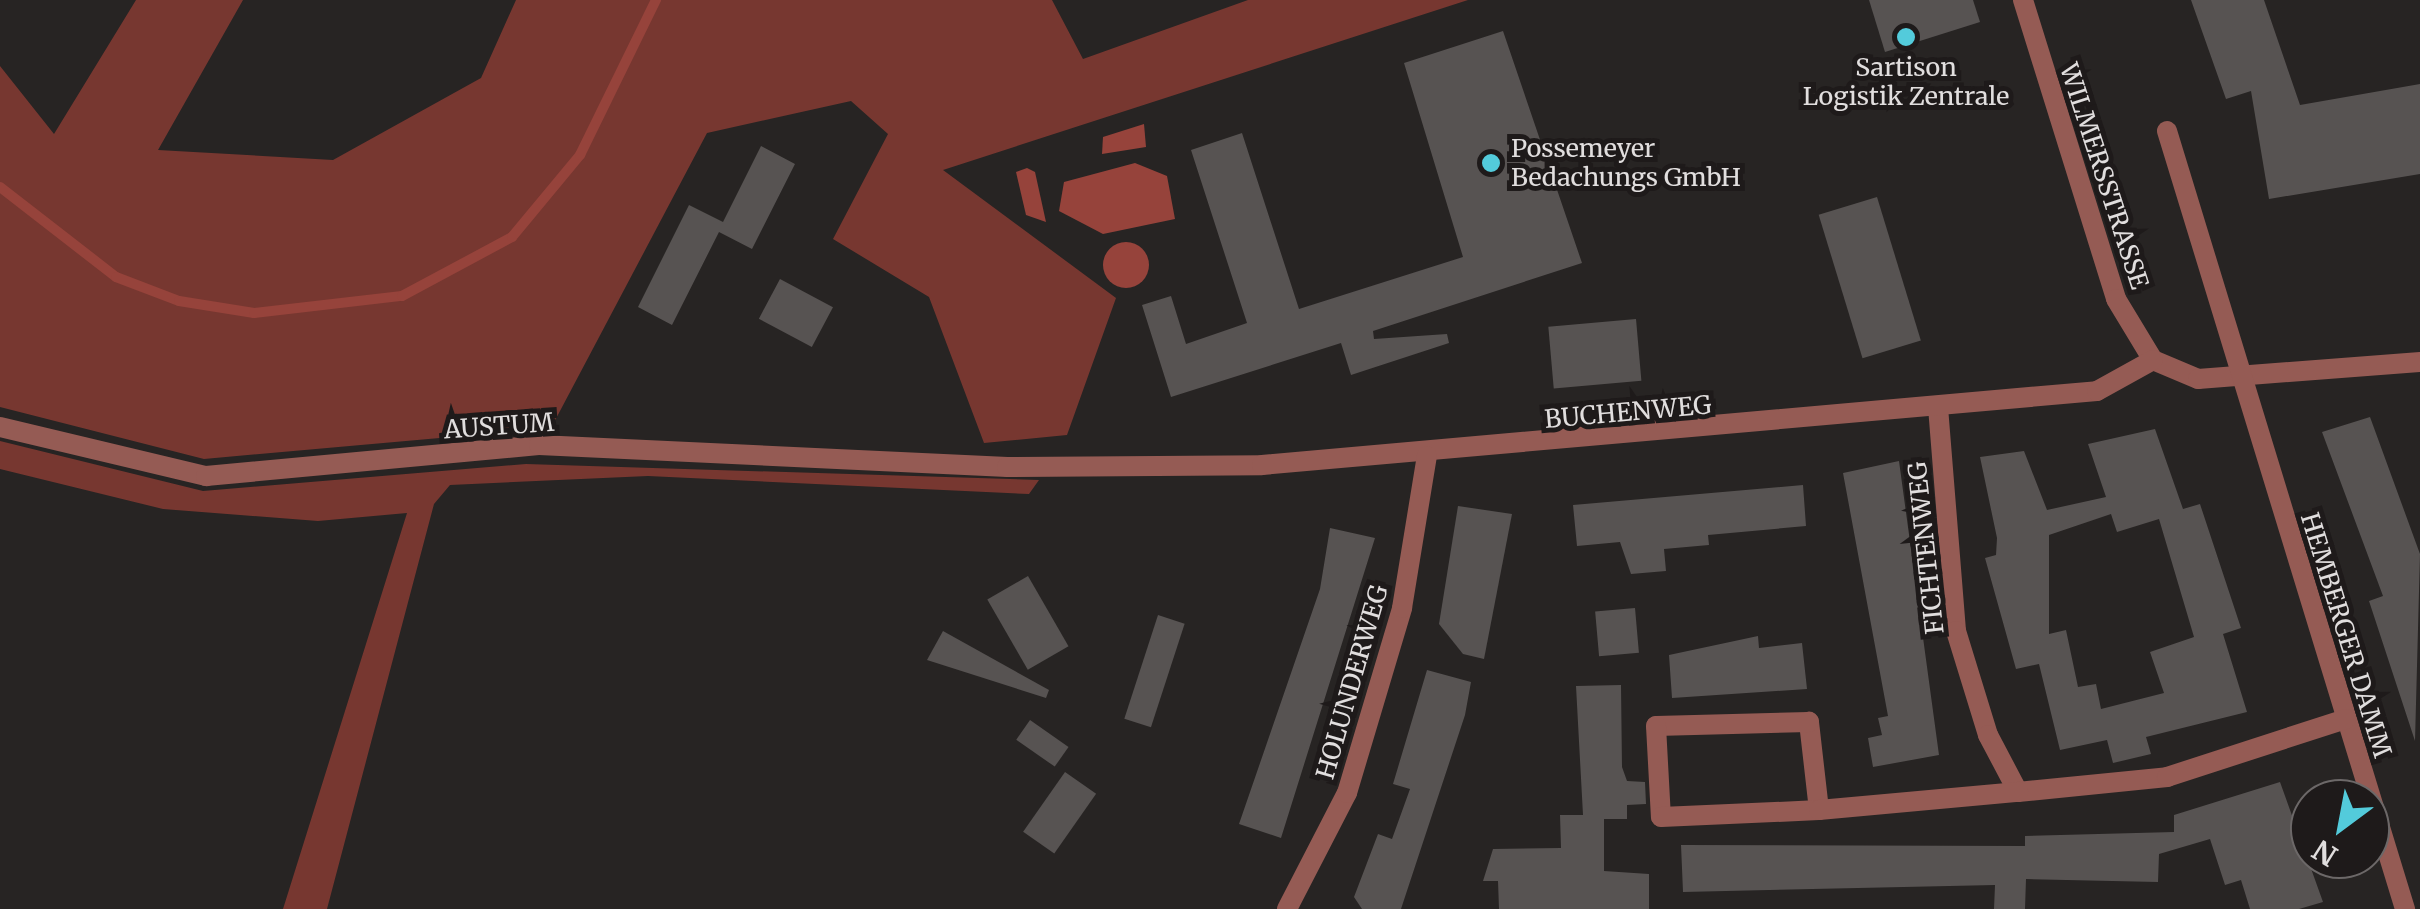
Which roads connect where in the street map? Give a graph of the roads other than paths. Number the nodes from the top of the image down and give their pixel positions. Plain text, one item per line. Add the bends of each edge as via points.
1 (2023, 0) edge
2 (2167, 131) dead end
3 (2153, 360) junction
4 (2420, 362) edge
5 (2239, 376) junction
6 (1938, 407) junction
7 (0, 426) edge
8 (1428, 456) junction
9 (1007, 467) joint
10 (2346, 719) junction
11 (2018, 792) junction
12 (1818, 810) junction
13 (1287, 909) edge
14 (2405, 909) edge

1 - 3 street, WILMERSSTRASSE via 2116,299
2 - 5 street
3 - 5 street via 2181,378
3 - 6 street, BUCHENWEG via 2097,390
4 - 5 street
5 - 10 street, HEMBERGER DAMM
6 - 8 street, BUCHENWEG
6 - 11 street, FICHTENWEG via 1956,631 1988,735
7 - 9 street, AUSTUM via 206,476 540,445
8 - 9 street, BUCHENWEG
8 - 13 street, HOLUNDERWEG via 1402,608 1352,774
10 - 11 street via 2167,776
10 - 14 street, HEMBERGER DAMM
11 - 12 street
12 - 12 street via 1661,818 1656,726 1810,722

